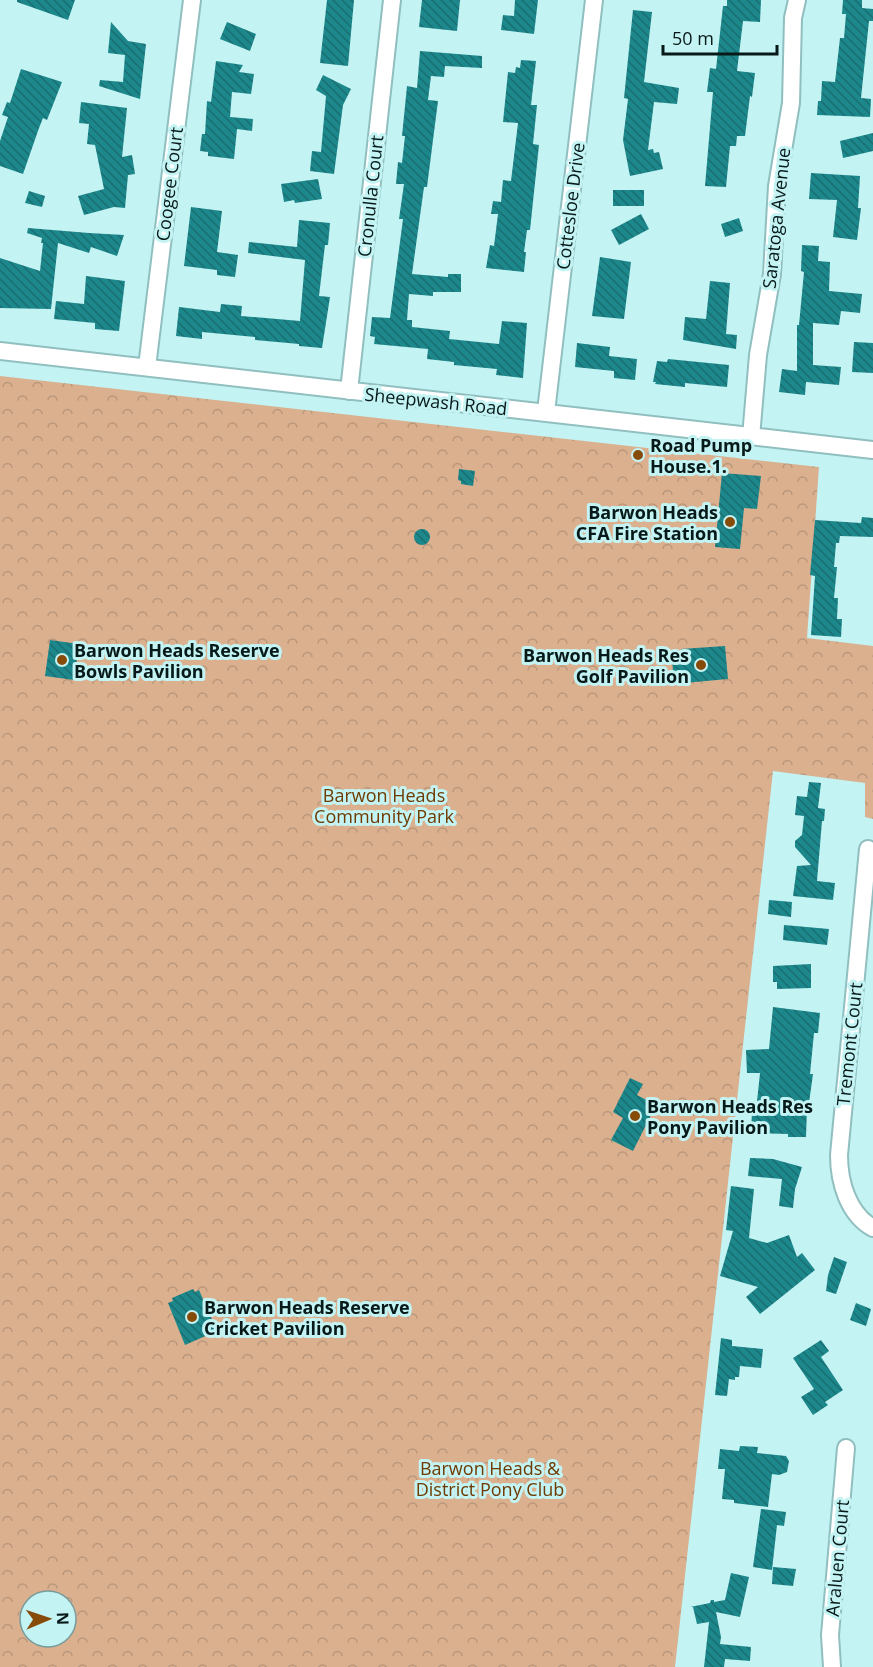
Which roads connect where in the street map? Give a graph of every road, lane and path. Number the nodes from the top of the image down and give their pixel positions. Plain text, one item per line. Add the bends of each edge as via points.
1 (192, 0) edge
2 (392, 0) edge
3 (594, 0) edge
4 (797, 0) edge
5 (0, 351) edge
6 (147, 367) junction
7 (349, 392) junction
8 (546, 412) junction
9 (751, 437) junction
10 (873, 450) edge
11 (868, 849) dead end
12 (873, 1228) edge
13 (846, 1448) dead end
14 (832, 1667) edge

1 - 6 street, Coogee Court
2 - 7 street, Cronulla Court
3 - 8 street, Cottesloe Drive
4 - 9 street, Saratoga Avenue via 791,103 777,186 771,274 758,355
5 - 6 street, Sheepwash Road
6 - 7 street, Sheepwash Road
7 - 8 street, Sheepwash Road
8 - 9 street, Sheepwash Road
9 - 10 street, Sheepwash Road
11 - 12 street, Tremont Court via 839,1176 854,1209
13 - 14 street, Araluen Court via 830,1635

